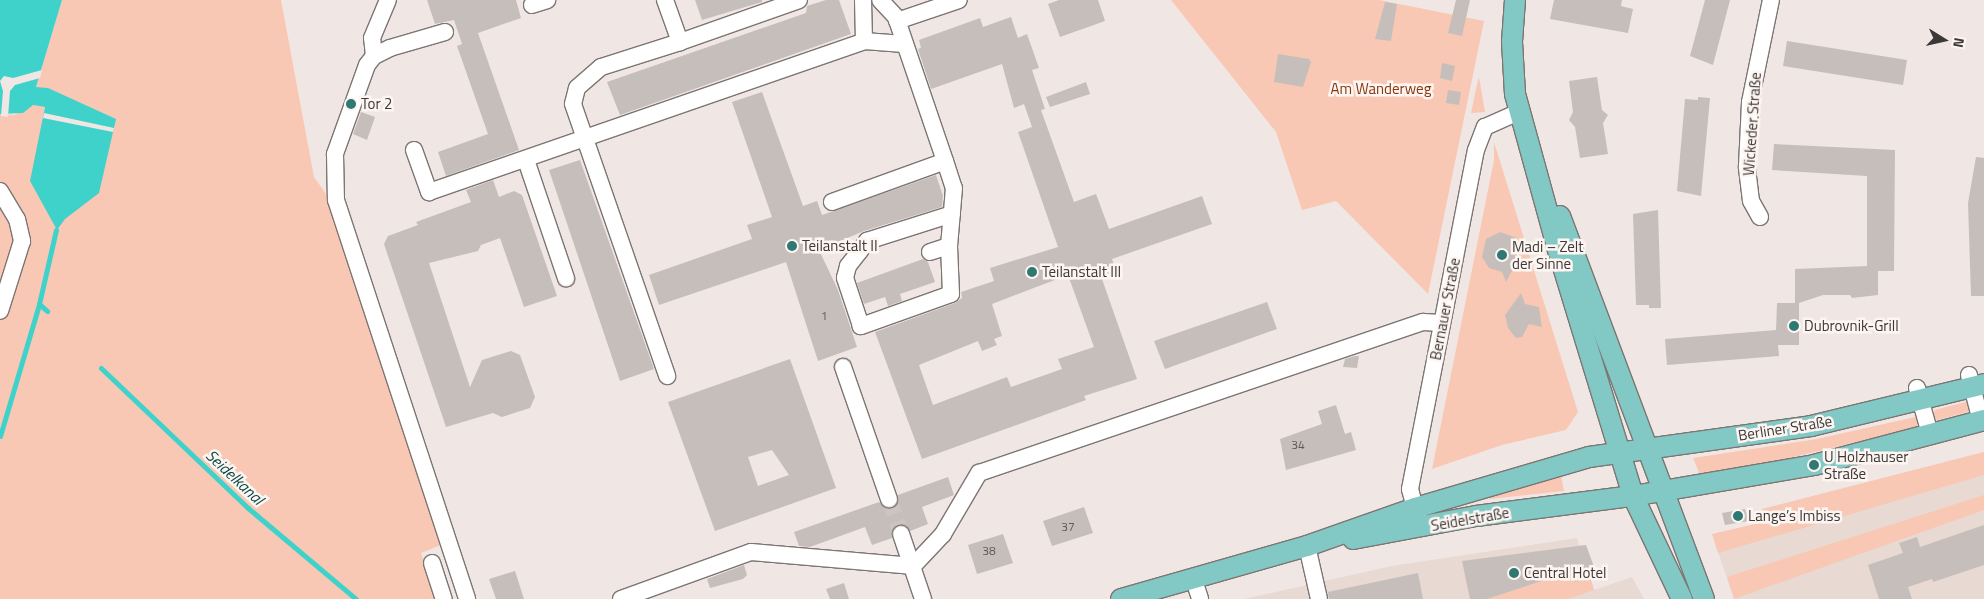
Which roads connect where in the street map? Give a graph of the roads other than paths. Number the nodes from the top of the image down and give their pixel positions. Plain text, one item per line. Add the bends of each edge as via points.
1 (388, 0) edge
2 (547, 0) edge
3 (665, 0) edge
4 (799, 0) edge
5 (863, 0) edge
6 (880, 0) edge
7 (959, 0) edge
8 (1515, 0) edge
9 (1771, 0) edge
10 (532, 5) dead end
11 (898, 21) junction
12 (445, 32) dead end
13 (864, 41) junction
14 (680, 42) junction
15 (904, 44) junction
16 (374, 56) junction
17 (1521, 116) junction
18 (584, 140) junction
19 (414, 150) dead end
20 (526, 160) junction
21 (945, 162) junction
22 (0, 191) edge
23 (832, 202) dead end
24 (952, 214) junction
25 (1760, 217) dead end
26 (949, 246) junction
27 (930, 252) dead end
28 (566, 278) dead end
29 (0, 311) edge
30 (1442, 323) junction
31 (843, 368) dead end
32 (667, 376) dead end
33 (1975, 382) edge
34 (1919, 394) junction
35 (1983, 420) edge
36 (1930, 434) junction
37 (1647, 449) junction
38 (1619, 453) junction
39 (1664, 492) junction
40 (1633, 496) junction
41 (889, 498) tunnel mouth
42 (1415, 508) junction
43 (1421, 528) junction
44 (901, 534) tunnel mouth
45 (1307, 546) junction
46 (432, 563) dead end
47 (913, 566) junction
48 (1193, 577) junction
49 (444, 599) edge
50 (467, 599) edge
51 (621, 599) edge
52 (924, 599) edge
53 (1121, 599) edge
54 (1200, 599) edge
55 (1319, 599) edge
56 (1682, 599) edge
57 (1704, 599) edge

1 - 16 street via 372,38
2 - 10 street
3 - 14 street
4 - 14 street
5 - 13 street
6 - 11 street
7 - 11 street
8 - 17 main road via 1513,69
9 - 25 street, Wickeder Straße via 1754,73 1749,120 1747,180 1750,201
11 - 15 street
12 - 16 street
13 - 15 street
13 - 18 street
14 - 18 street via 602,67 577,88 573,104
15 - 21 street
16 - 50 street via 359,80 335,154 336,200
17 - 30 street, Bernauer Straße via 1493,122 1481,133
17 - 37 main road via 1603,323
17 - 38 main road
18 - 20 street
18 - 32 street
19 - 20 street via 429,192
20 - 28 street
21 - 23 street
21 - 24 street via 954,188
22 - 29 street via 17,219 22,241
24 - 26 street
24 - 26 street via 867,241 848,266 845,278 861,326 951,294
26 - 27 street
30 - 42 street, Bernauer Straße via 1410,489
30 - 47 street via 1423,322 979,473 943,534
31 - 41 street
33 - 34 main road, Berliner Straße
33 - 35 street, Berliner Straße
34 - 36 street
34 - 37 main road, Berliner Straße via 1811,426
35 - 36 main road, Berliner Straße
36 - 39 main road, Berliner Straße via 1814,466
37 - 38 main road, Berliner Straße
37 - 39 main road
38 - 40 main road
38 - 42 main road, Seidelstraße via 1589,457
39 - 40 main road, Seidelstraße
39 - 57 main road
40 - 43 main road, Seidelstraße via 1476,516
40 - 56 main road
42 - 43 street, Bernauer Straße
42 - 45 main road, Seidelstraße
43 - 45 main road, Seidelstraße
44 - 47 street
45 - 48 main road, Seidelstraße
45 - 55 street
46 - 49 street
47 - 51 street via 751,552
47 - 52 street
48 - 53 main road, Seidelstraße
48 - 54 street

